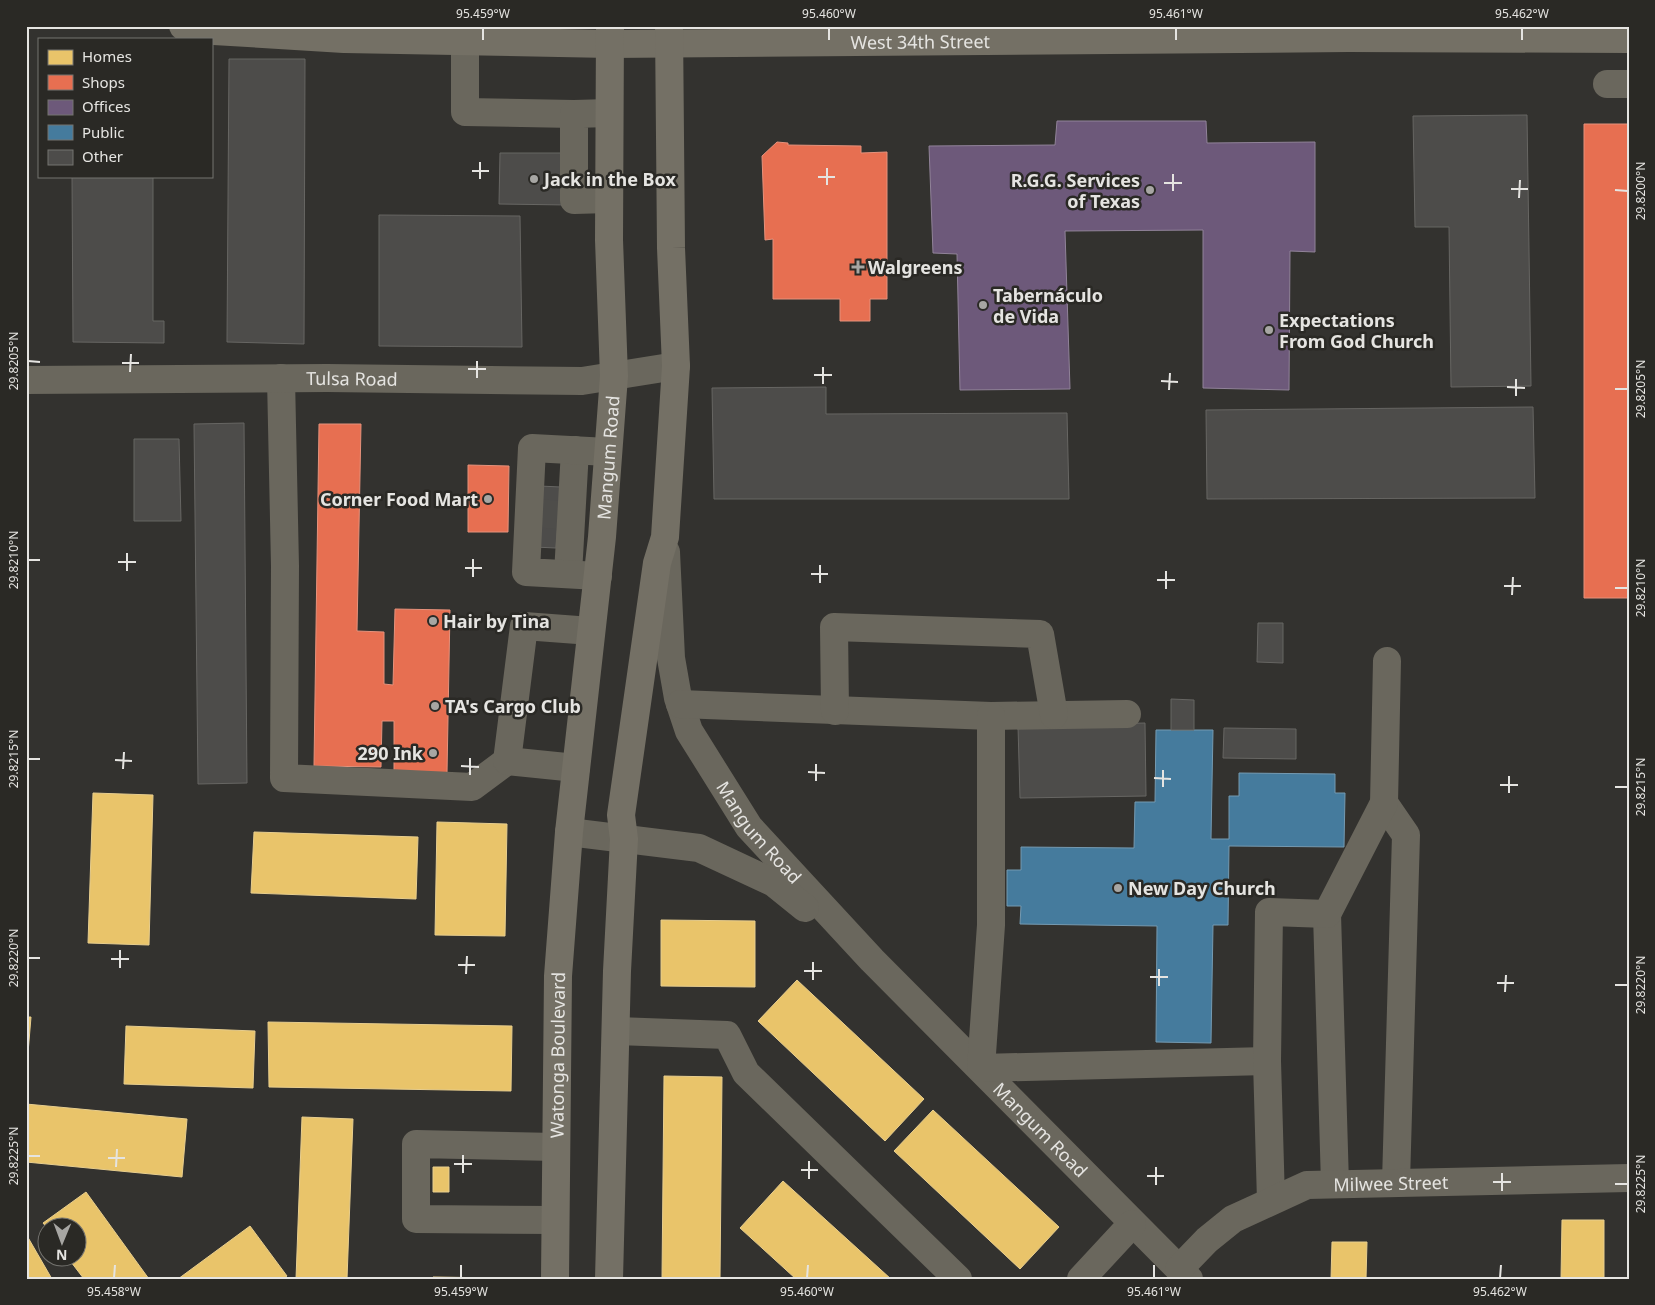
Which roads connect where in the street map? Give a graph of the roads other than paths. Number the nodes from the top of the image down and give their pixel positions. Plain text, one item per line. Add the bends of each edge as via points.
1 (182, 26) edge
2 (215, 29) edge
3 (610, 35) edge
4 (669, 35) edge
5 (1629, 39) edge
6 (464, 40) junction
7 (609, 113) junction
8 (574, 114) junction
9 (609, 199) junction
10 (676, 366) junction
11 (614, 376) junction
12 (280, 378) junction
13 (26, 380) edge
14 (575, 450) junction
15 (608, 452) junction
16 (549, 514) junction
17 (665, 537) junction
18 (568, 574) junction
19 (598, 576) junction
20 (591, 631) junction
21 (1387, 661) dead end
22 (680, 704) junction
23 (835, 711) junction
24 (1127, 714) dead end
25 (1054, 715) junction
26 (991, 716) junction
27 (507, 761) junction
28 (576, 768) junction
29 (1384, 803) junction
30 (568, 832) junction
31 (624, 839) junction
32 (1327, 914) junction
33 (872, 960) junction
34 (617, 1031) junction
35 (1266, 1061) junction
36 (981, 1068) junction
37 (556, 1147) junction
38 (1629, 1178) edge
39 (1396, 1182) junction
40 (1335, 1184) junction
41 (1271, 1201) junction
42 (556, 1220) junction
43 (1132, 1224) junction
44 (1184, 1274) edge
45 (555, 1279) edge
46 (609, 1279) edge
47 (958, 1279) edge
48 (1081, 1279) edge

1 - 2 main road, West 34th Street
2 - 6 main road, West 34th Street via 344,39
3 - 4 main road, West 34th Street
3 - 6 main road, West 34th Street
3 - 7 main road, Mangum Road
4 - 5 main road, West 34th Street
4 - 10 main road, Mangum Road via 671,248
6 - 8 street via 465,112
7 - 8 street
7 - 9 main road, Mangum Road
8 - 9 street via 574,200
9 - 11 main road, Mangum Road
10 - 11 street, Tulsa Road
10 - 17 main road, Mangum Road
11 - 12 street, Tulsa Road via 582,381
11 - 15 main road, Mangum Road
12 - 13 street, Tulsa Road
12 - 27 street via 284,778 472,787
14 - 15 street
14 - 16 street
14 - 16 street via 532,448
15 - 19 main road, Mangum Road
16 - 18 street
16 - 18 street via 526,572
17 - 22 street, Mangum Road via 671,658
17 - 31 main road, Mangum Road via 657,563 630,748 621,815
18 - 19 street
19 - 20 main road, Mangum Road
20 - 27 street via 524,626
20 - 28 main road, Mangum Road
21 - 29 street
22 - 23 street
22 - 33 street, Mangum Road via 689,731 749,828
23 - 25 street via 834,628 1040,634
23 - 26 street
24 - 25 street
25 - 26 street
26 - 36 street via 991,925
27 - 28 street
28 - 30 main road, Mangum Road
29 - 32 street
29 - 39 street via 1406,835
30 - 31 street, Mangum Road
30 - 37 main road, Watonga Boulevard via 558,976
31 - 33 street, Mangum Road via 698,848 774,883
31 - 34 main road
32 - 35 street via 1269,912
32 - 40 street
33 - 36 street, Mangum Road
34 - 46 main road
34 - 47 street via 727,1035 746,1073
35 - 36 street
35 - 41 street
36 - 43 street, Mangum Road
37 - 42 main road, Watonga Boulevard
37 - 42 street via 416,1144 416,1219
38 - 39 street, Milwee Street
39 - 40 street, Milwee Street
40 - 41 street, Milwee Street via 1307,1185
41 - 44 street, Milwee Street via 1233,1219 1207,1240
42 - 45 main road, Watonga Boulevard
43 - 44 street, Mangum Road
43 - 48 street

